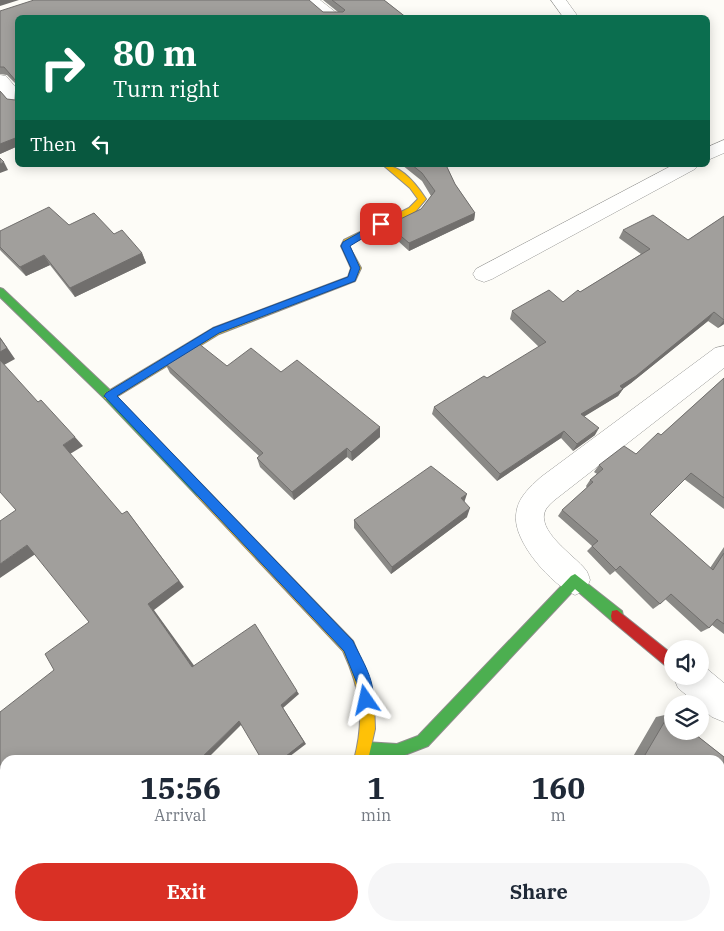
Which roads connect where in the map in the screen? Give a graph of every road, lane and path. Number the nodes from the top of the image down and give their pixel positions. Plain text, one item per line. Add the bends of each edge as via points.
1 (310, 0) edge
2 (558, 0) edge
3 (331, 15) edge
4 (570, 15) edge
5 (0, 80) edge
6 (15, 98) edge
7 (721, 138) edge
8 (710, 152) edge
9 (389, 167) edge
10 (684, 167) edge
11 (484, 274) dead end
12 (0, 291) edge
13 (724, 355) edge
14 (109, 396) junction
15 (575, 580) junction
16 (664, 655) edge
17 (701, 685) edge
18 (724, 705) edge
19 (365, 749) junction
20 (363, 755) edge

1 - 3 street
2 - 4 street
5 - 6 street
7 - 8 street
9 - 14 main road via 413,186 422,199 412,210 347,242 345,246 356,268 352,279 216,331
10 - 11 street
12 - 14 main road
13 - 15 street via 551,486 534,503 530,519 533,533
14 - 19 main road via 348,646 365,686
15 - 16 main road
15 - 19 main road via 422,741 397,751
17 - 18 street
19 - 20 main road

